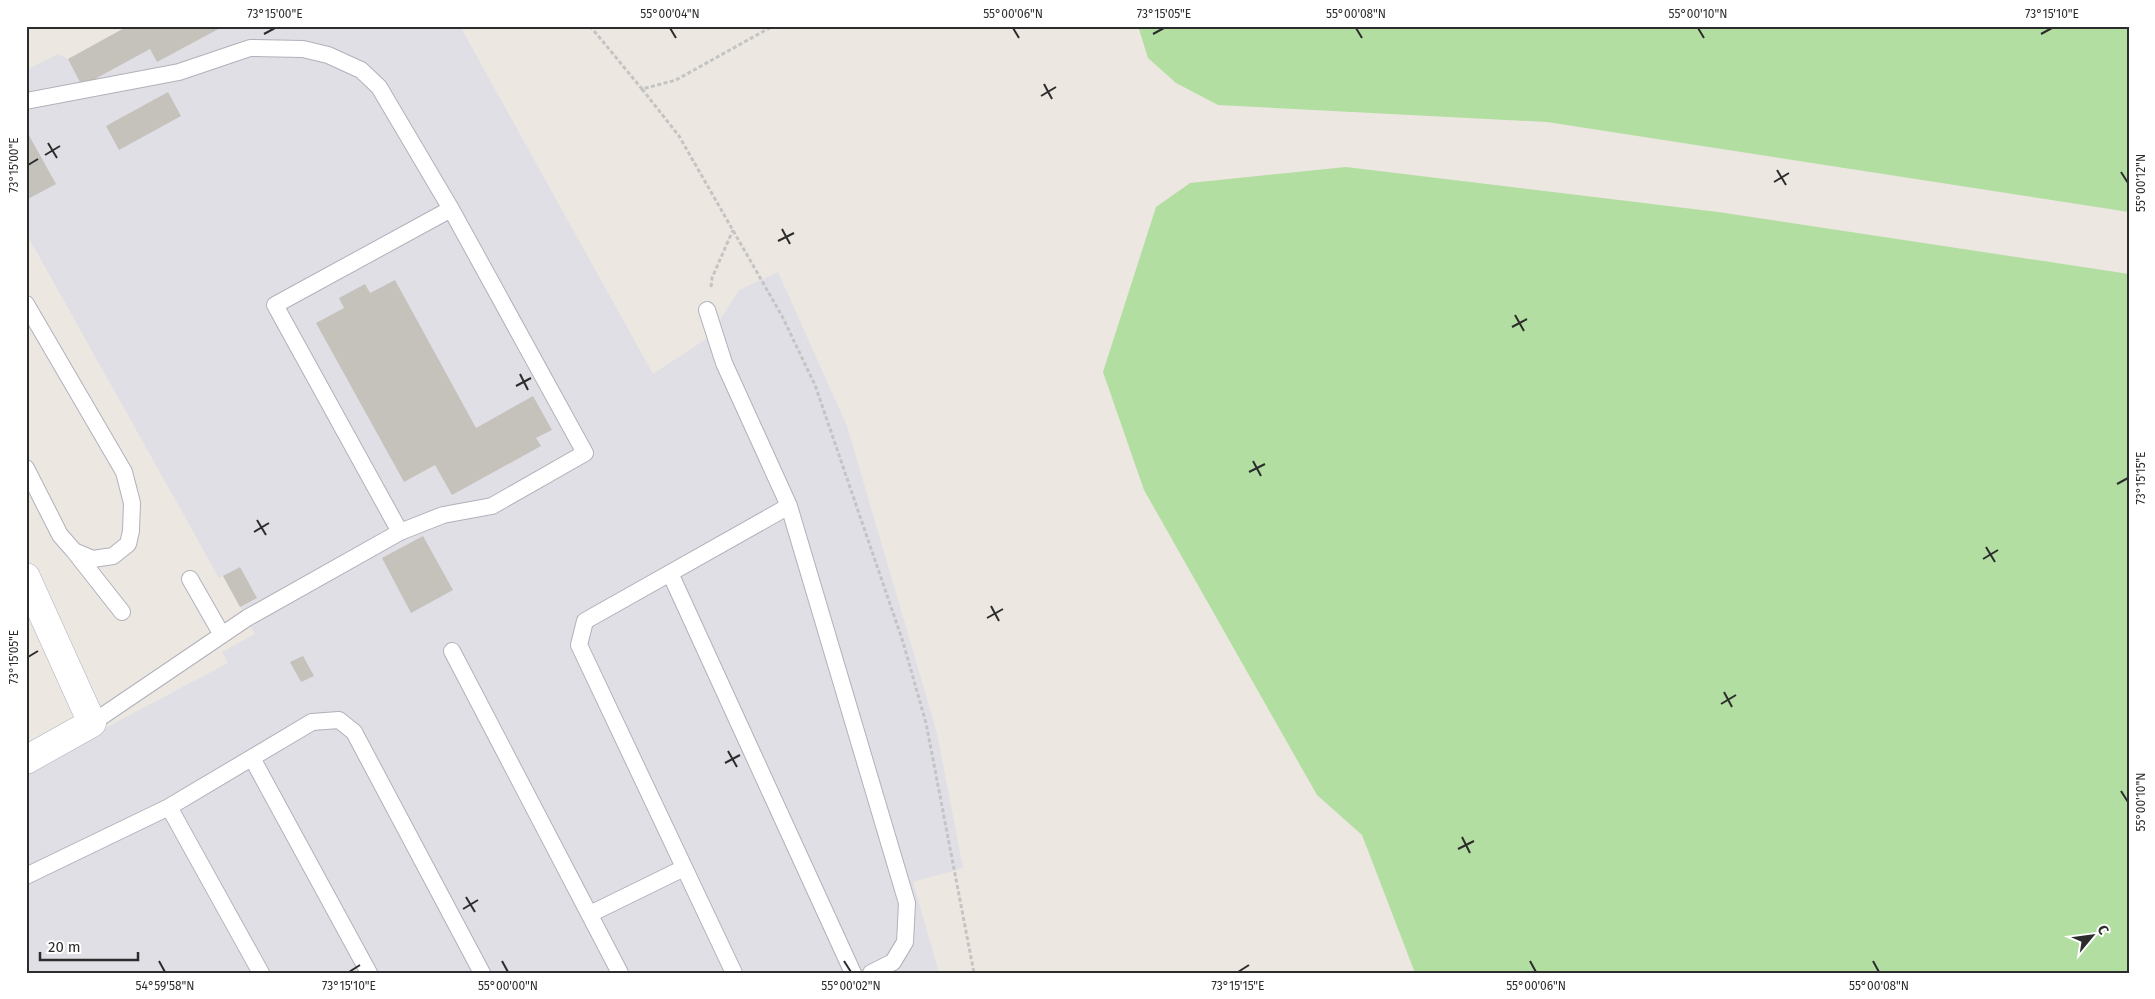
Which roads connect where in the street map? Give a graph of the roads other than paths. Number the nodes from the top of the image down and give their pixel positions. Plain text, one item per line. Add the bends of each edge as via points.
1 (26, 101) edge
2 (451, 209) junction
3 (26, 304) edge
4 (707, 310) road end
5 (26, 468) edge
6 (790, 506) junction
7 (400, 532) junction
8 (74, 551) junction
9 (670, 573) junction
10 (26, 577) edge
11 (190, 579) dead end
12 (122, 612) dead end
13 (222, 635) junction
14 (452, 651) dead end
15 (92, 723) junction
16 (252, 758) junction
17 (26, 760) edge
18 (169, 807) junction
19 (684, 868) junction
20 (26, 876) edge
21 (590, 914) junction
22 (261, 973) edge
23 (369, 973) edge
24 (482, 973) edge
25 (620, 973) edge
26 (734, 973) edge
27 (853, 973) edge
28 (871, 973) edge

1 - 2 lane via 179,72 250,48 303,49 328,55 361,70 379,87
2 - 7 lane via 275,305
2 - 7 lane via 585,453 492,506 442,516
3 - 8 lane via 124,472 132,503 128,544 113,556 93,559
4 - 6 lane via 724,363
5 - 8 lane via 60,535
6 - 9 lane
6 - 28 lane via 907,903 905,942 893,962
7 - 13 lane
8 - 12 lane
9 - 19 lane via 585,621 579,645
9 - 27 lane
10 - 15 street
11 - 13 lane
13 - 15 lane
14 - 21 lane
15 - 17 street
16 - 18 lane
16 - 23 lane
16 - 24 lane via 312,722 339,720 354,732
18 - 20 lane
18 - 22 lane
19 - 21 lane
19 - 26 lane
21 - 25 lane

